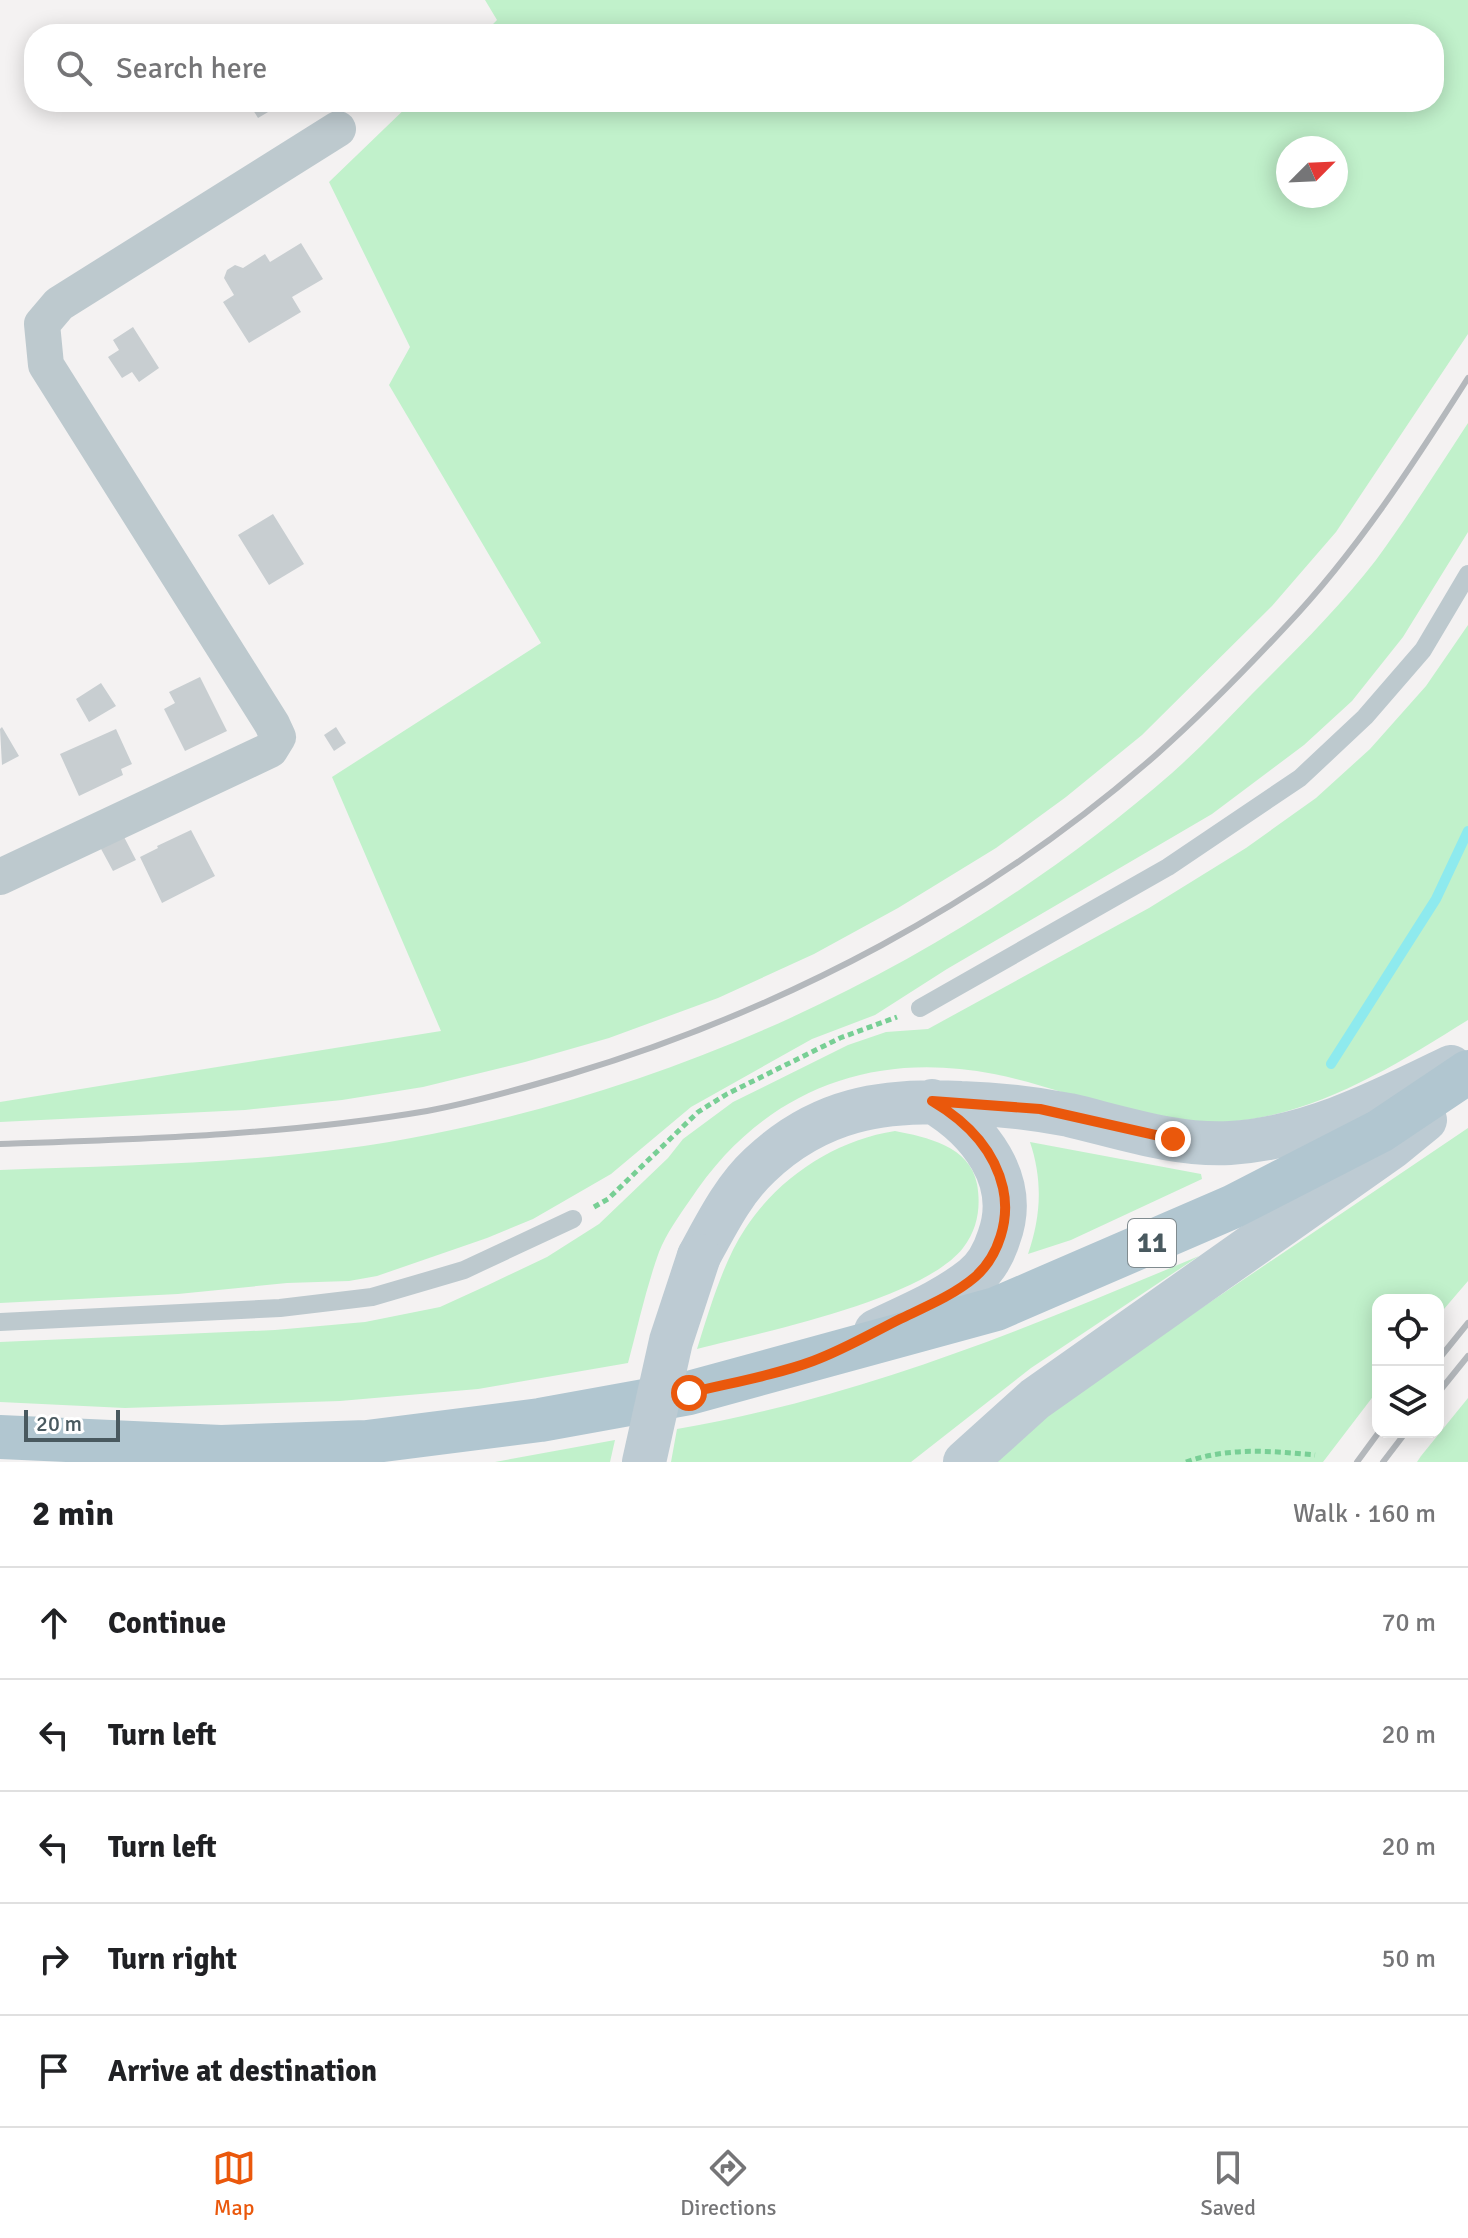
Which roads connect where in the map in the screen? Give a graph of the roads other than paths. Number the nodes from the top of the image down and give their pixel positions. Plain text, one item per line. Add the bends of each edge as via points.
1 (338, 129) dead end
2 (1468, 574) edge
3 (0, 877) edge
4 (920, 1008) road end
5 (1468, 1058) edge
6 (1468, 1072) edge
7 (1468, 1084) edge
8 (932, 1101) junction
9 (573, 1219) road end
10 (0, 1322) edge
11 (813, 1361) junction
12 (0, 1437) edge
13 (644, 1462) edge
14 (965, 1462) edge

1 - 3 street via 59,304 42,324 46,365 278,737 270,750
2 - 4 lane via 1423,650 1365,717 1300,778 1168,867
5 - 8 main road via 1321,1125 1228,1143 1173,1139 1040,1109
6 - 11 main road, 11 via 1380,1131 1107,1263 996,1309
7 - 14 main road via 1392,1147 1035,1399
8 - 11 main road via 975,1135 999,1174 1005,1211 996,1247 975,1277 942,1298
8 - 13 main road, bridge via 861,1107 831,1118 799,1135 743,1184 699,1256 671,1341
9 - 10 lane via 464,1270 372,1297 280,1308
11 - 12 main road, 11 via 674,1396 367,1442 221,1447

